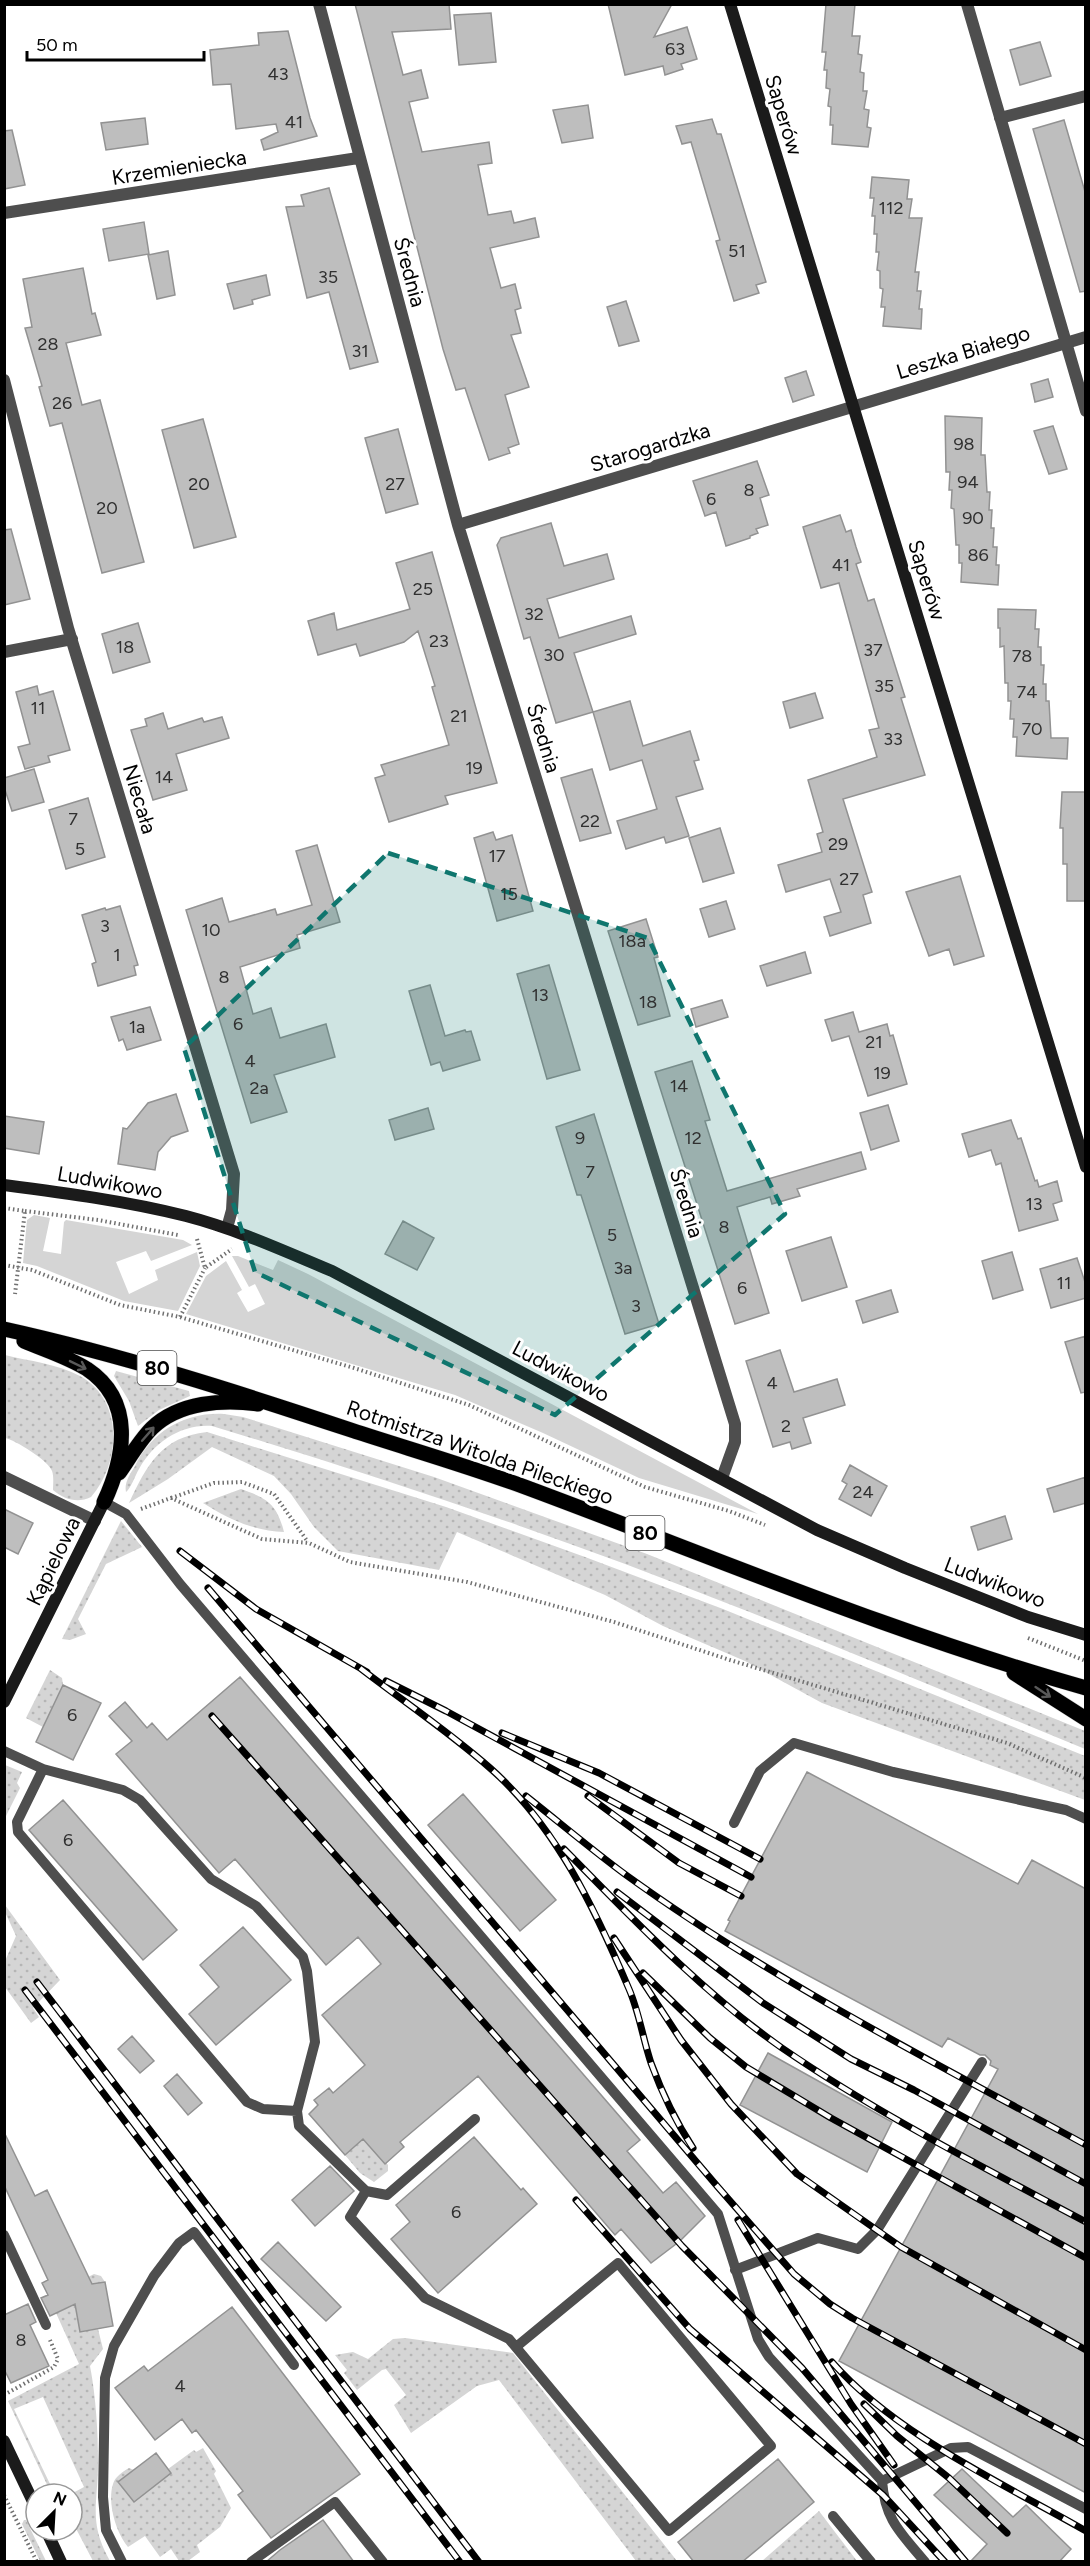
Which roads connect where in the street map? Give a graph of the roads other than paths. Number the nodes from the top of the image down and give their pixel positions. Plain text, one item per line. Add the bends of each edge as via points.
1 (319, 4) edge
2 (730, 4) edge
3 (967, 4) edge
4 (1086, 96) edge
5 (1000, 118) junction
6 (358, 158) junction
7 (4, 213) edge
8 (1086, 337) edge
9 (1065, 342) junction
10 (4, 380) edge
11 (853, 406) junction
12 (1086, 411) edge
13 (458, 525) junction
14 (72, 639) junction
15 (4, 652) edge
16 (1086, 1167) edge
17 (4, 1185) edge
18 (227, 1228) junction
19 (4, 1331) edge
20 (286, 1408) junction
21 (4, 1477) edge
22 (722, 1478) junction
23 (114, 1481) junction
24 (104, 1502) junction
25 (95, 1521) junction
26 (1086, 1635) edge
27 (1002, 1664) junction
28 (1086, 1688) edge
29 (4, 1702) edge
30 (1086, 1719) edge
31 (4, 1750) edge
32 (43, 1769) junction
33 (1086, 1820) edge
34 (734, 1823) dead end
35 (982, 2062) dead end
36 (297, 2111) junction
37 (475, 2119) dead end
38 (366, 2191) junction
39 (4, 2235) edge
40 (735, 2270) junction
41 (46, 2325) road end
42 (516, 2347) junction
43 (294, 2365) dead end
44 (4, 2441) edge
45 (882, 2481) junction
46 (24, 2483) edge
47 (1086, 2509) edge
48 (833, 2516) dead end
49 (52, 2542) edge
50 (61, 2562) edge
51 (122, 2562) edge
52 (251, 2562) edge
53 (383, 2562) edge
54 (871, 2562) edge
55 (925, 2562) edge

1 - 6 street, Średnia
2 - 11 street, Saperów
3 - 5 street
4 - 5 street
5 - 9 street
6 - 7 street, Krzemieniecka
6 - 13 street, Średnia
8 - 9 street, Leszka Białego
9 - 11 street, Leszka Białego
9 - 12 street
10 - 14 street, Niecała
11 - 13 street, Starogardzka
11 - 16 street, Saperów
13 - 22 street, Średnia via 735,1424 735,1442
14 - 15 street
14 - 18 street, Niecała via 234,1174
17 - 18 street, Ludwikowo via 168,1212
18 - 22 street, Ludwikowo via 332,1271
19 - 20 main road, Rotmistrza Witolda Pileckiego / 80 via 124,1359
19 -> 23 main road via 87,1369 111,1391 123,1423
23 -> 20 main road via 153,1428 179,1411 226,1403
20 - 27 main road, Rotmistrza Witolda Pileckiego / 80 via 522,1486
21 - 25 street
22 - 26 street, Ludwikowo via 817,1530 905,1568 1028,1617
23 - 24 main road
24 - 25 street, Kąpielowa
24 - 40 lane via 126,1514 180,1584 718,2214
25 - 29 street, Kąpielowa
27 - 28 main road, Rotmistrza Witolda Pileckiego / 80
27 -> 30 main road, Rotmistrza Witolda Pileckiego / 80
31 - 32 lane
32 - 36 lane via 17,1822 18,1832 247,2102 263,2109
32 - 36 lane via 123,1790 140,1800 210,1879 256,1906 303,1957 315,2042
33 - 34 lane via 1066,1810 893,1772 794,1743 760,1771
35 - 40 lane via 877,2230 858,2249 818,2238
36 - 38 lane via 299,2126
37 - 38 lane via 387,2195
38 - 42 lane via 350,2217 425,2298 509,2338
39 - 41 lane
40 - 45 lane via 758,2339 769,2357
42 - 42 lane via 618,2262 771,2446 669,2531
43 - 51 lane via 194,2232 179,2243 154,2276 114,2346 105,2378 105,2530
44 - 46 street
45 - 47 lane via 951,2448 968,2447
45 - 55 lane via 892,2523
48 - 54 lane
49 - 50 street
52 - 53 lane via 335,2502

